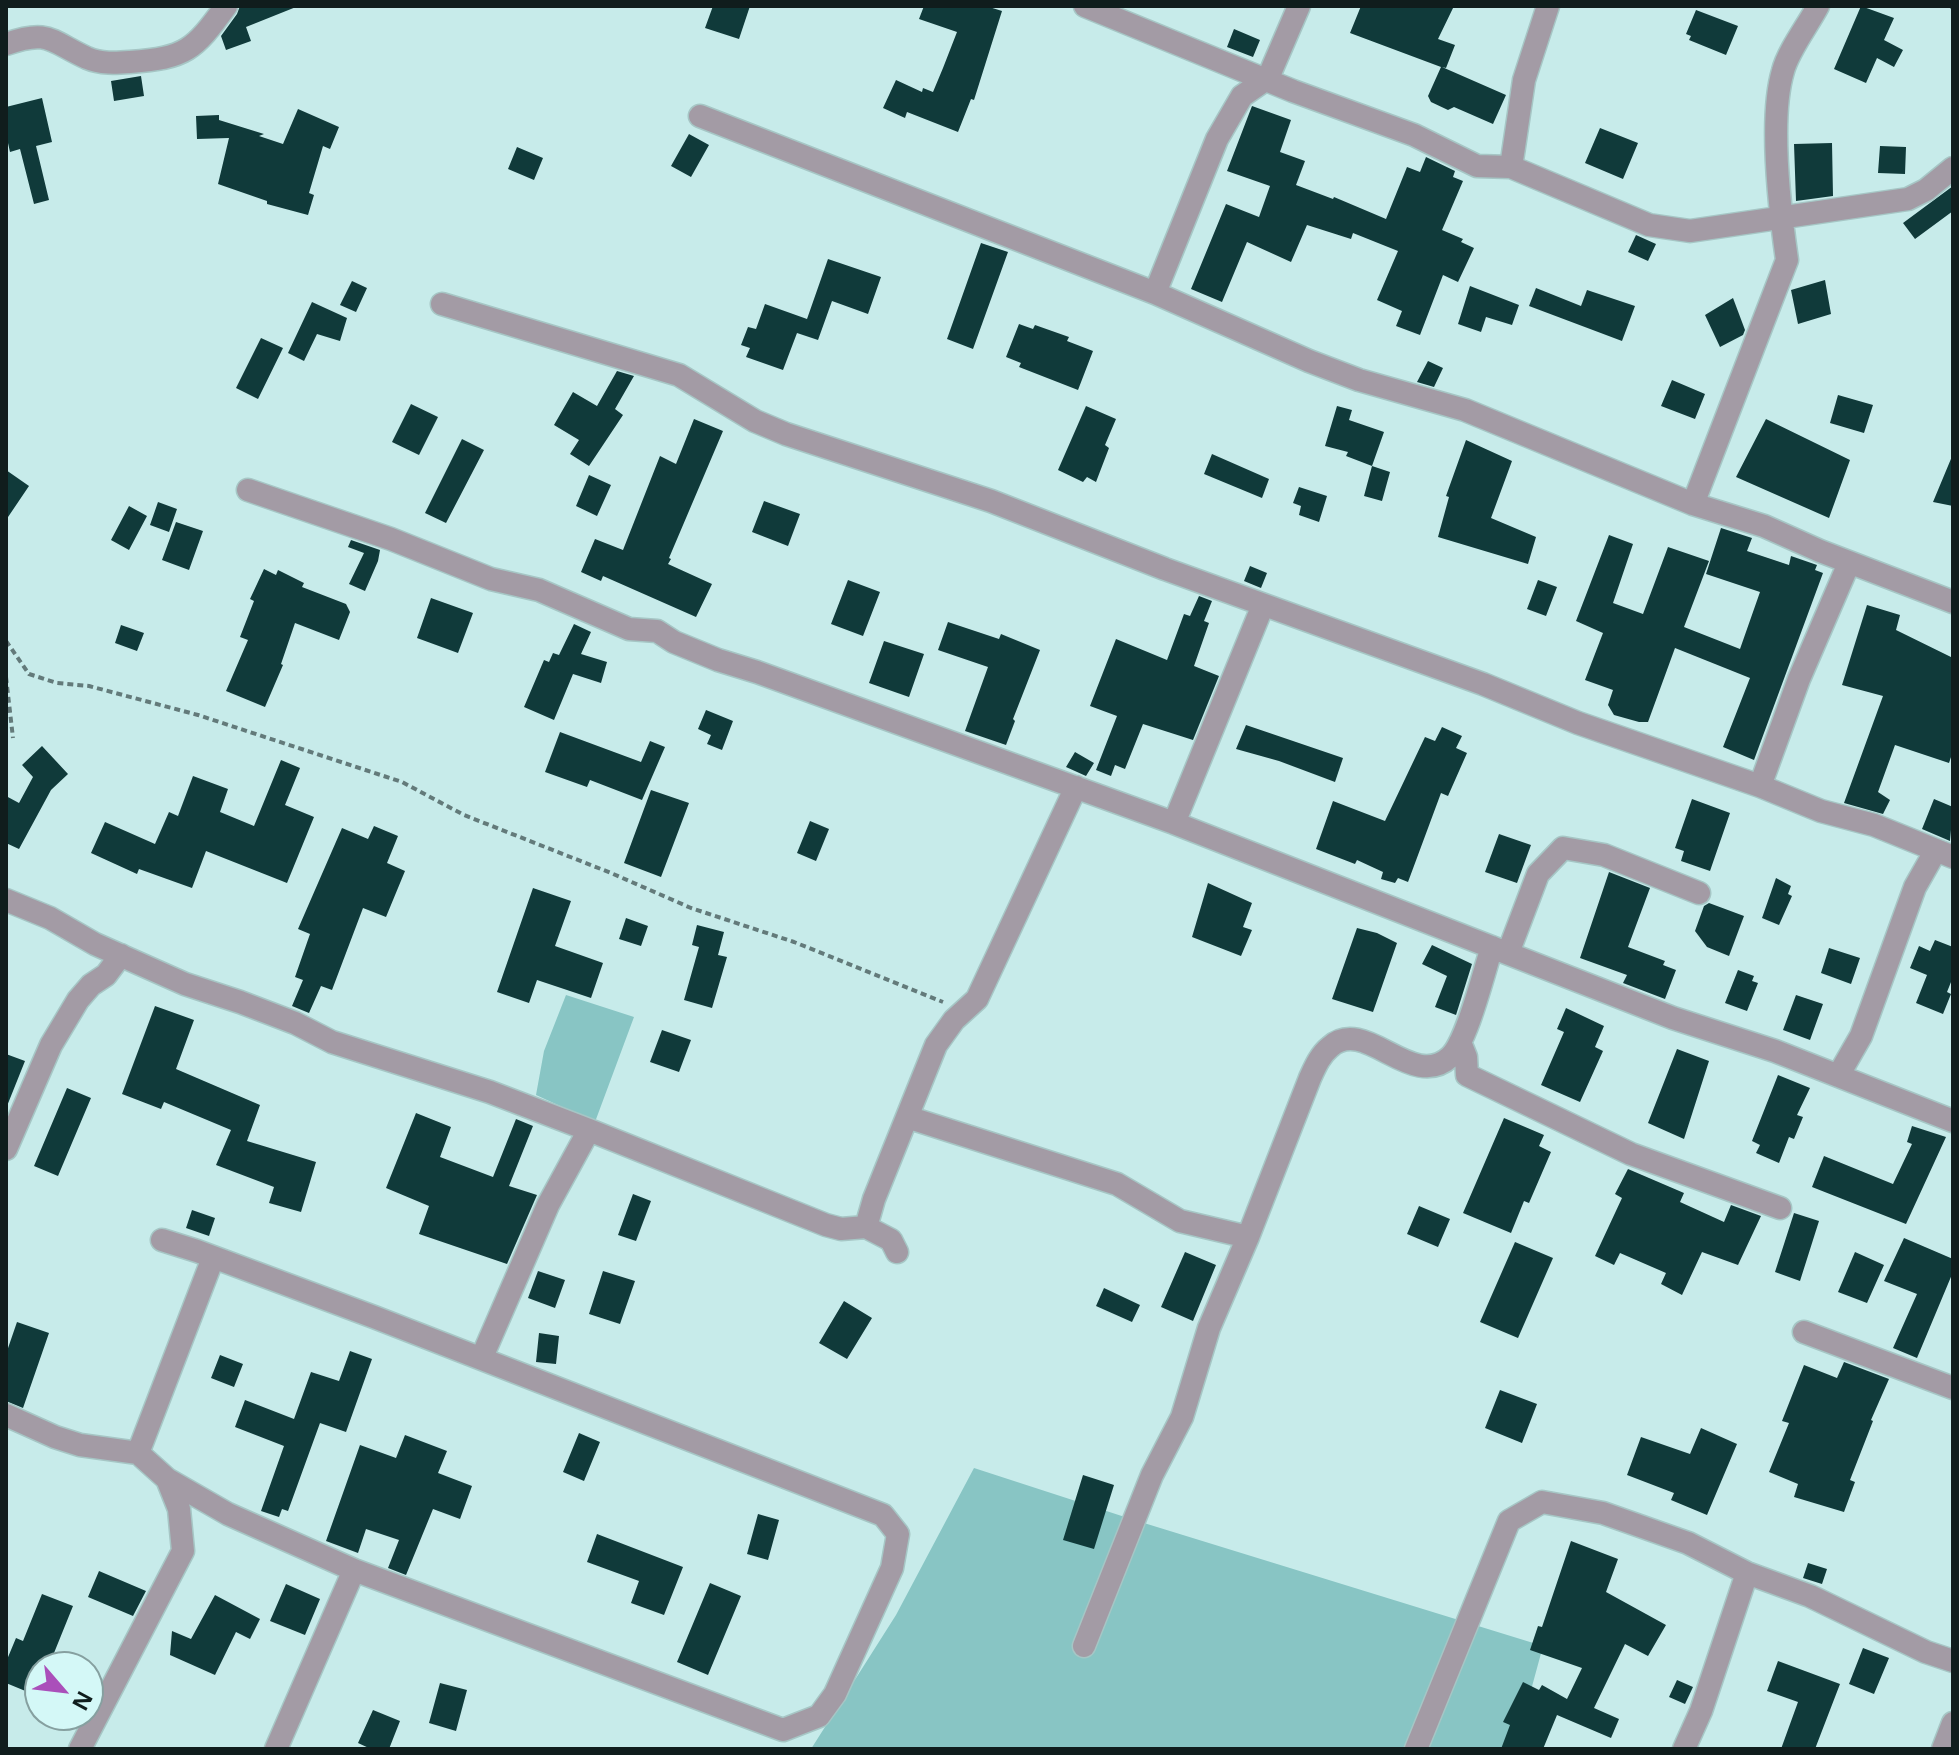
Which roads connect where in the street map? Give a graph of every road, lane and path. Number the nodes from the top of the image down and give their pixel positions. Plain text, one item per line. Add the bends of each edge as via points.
1 (226, 6) edge
2 (1085, 6) edge
3 (1299, 6) edge
4 (1548, 6) edge
5 (1818, 6) edge
6 (6, 44) edge
7 (1268, 78) junction
8 (700, 116) dead end
9 (1511, 167) junction
10 (1953, 168) edge
11 (1782, 219) junction
12 (1155, 293) junction
13 (442, 304) dead end
14 (248, 490) dead end
15 (1693, 504) junction
16 (1849, 563) junction
17 (1953, 602) edge
18 (1263, 605) junction
19 (6, 641) edge
20 (6, 677) edge
21 (13, 738) dead end
22 (1760, 786) junction
23 (1076, 787) junction
24 (1174, 823) junction
25 (1944, 854) edge
26 (1699, 893) dead end
27 (6, 900) edge
28 (1500, 950) junction
29 (121, 955) junction
30 (964, 1011) junction
31 (1460, 1042) junction
32 (1838, 1076) junction
33 (907, 1117) junction
34 (1953, 1121) edge
35 (589, 1130) junction
36 (6, 1149) edge
37 (1780, 1208) dead end
38 (866, 1227) junction
39 (1248, 1237) junction
40 (162, 1240) dead end
41 (897, 1252) dead end
42 (213, 1258) junction
43 (1804, 1332) dead end
44 (482, 1357) junction
45 (1953, 1388) edge
46 (6, 1415) edge
47 (138, 1453) junction
48 (167, 1479) junction
49 (354, 1570) junction
50 (1747, 1573) junction
51 (1084, 1646) dead end
52 (1953, 1661) edge
53 (1953, 1723) edge
54 (80, 1749) edge
55 (276, 1749) edge
56 (1416, 1749) edge
57 (1684, 1749) edge
58 (1943, 1749) edge

1 - 6 street via 202,40 178,56 109,63 89,59 47,37 29,36
2 - 7 street
3 - 7 street
4 - 9 street via 1524,80
5 - 11 street via 1783,69 1777,116
7 - 9 street via 1414,135 1477,166
7 - 12 street via 1242,96 1217,139
8 - 12 street
9 - 11 street via 1649,225 1690,231
10 - 11 street via 1908,199
11 - 15 street via 1787,260
12 - 15 street via 1309,361 1465,410
13 - 18 street via 679,375 786,434 991,501
14 - 23 street via 491,579 539,590 629,629 657,631 718,660
15 - 16 street via 1764,526
16 - 17 street
16 - 22 street
18 - 22 street
18 - 24 street
19 - 30 path via 29,674 198,715 402,782 464,815 691,908 794,942
20 - 21 path
22 - 25 street
23 - 24 street
23 - 30 street via 977,999
24 - 28 street
25 - 32 street via 1915,887 1861,1036
26 - 28 street via 1604,855 1563,848 1538,874
27 - 29 street
28 - 31 street
28 - 32 street
29 - 35 street via 332,1042
29 - 36 street via 71,1011
30 - 33 street via 936,1045
31 - 37 street via 1467,1075 1631,1154
31 - 39 street via 1438,1065 1417,1067 1364,1041 1343,1039 1331,1045 1310,1078
32 - 34 street
33 - 38 street
33 - 39 street via 1117,1184 1180,1221
35 - 38 street via 826,1225
35 - 44 street via 548,1205
38 - 41 street via 891,1240
39 - 51 street via 1209,1328 1182,1417 1152,1475
40 - 42 street
42 - 44 street
42 - 47 street
43 - 45 street
44 - 49 street via 883,1515 898,1534 892,1568 835,1694 819,1716 783,1730
46 - 47 street via 80,1445
47 - 48 street
48 - 49 street via 228,1514
48 - 54 street via 179,1509 183,1551
49 - 55 street
50 - 52 street
50 - 56 street via 1688,1543 1603,1513 1542,1502 1509,1521
50 - 57 street
53 - 58 street

